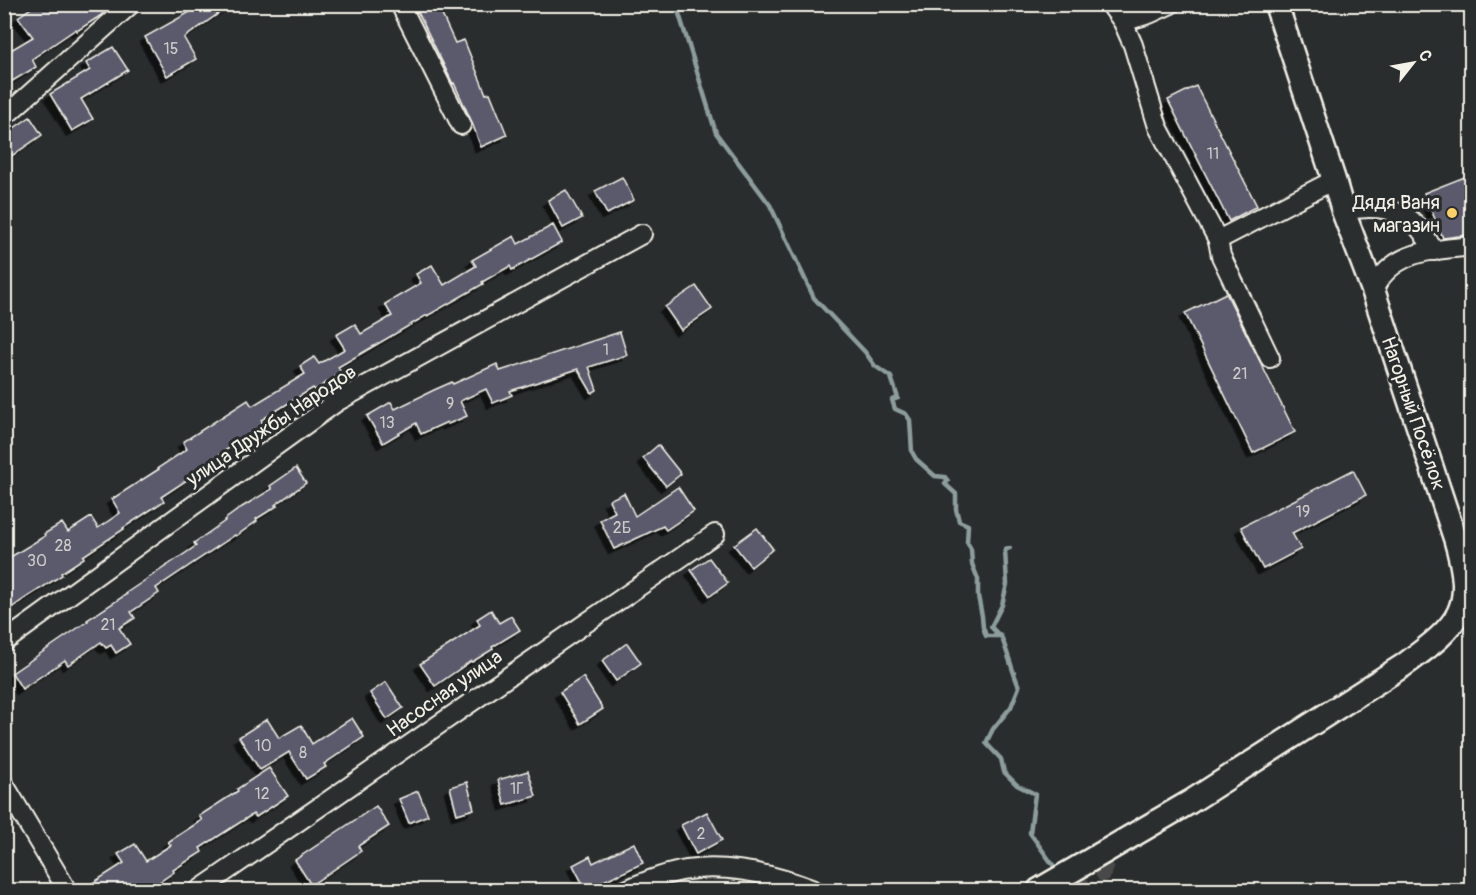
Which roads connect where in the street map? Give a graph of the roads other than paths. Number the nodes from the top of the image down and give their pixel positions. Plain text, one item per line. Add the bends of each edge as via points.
1 (131, 4) edge
2 (400, 4) edge
3 (1110, 4) edge
4 (1171, 4) edge
5 (1276, 4) edge
6 (1123, 22) junction
7 (4, 117) edge
8 (461, 124) dead end
9 (1334, 180) junction
10 (1343, 211) junction
11 (642, 234) dead end
12 (1218, 240) junction
13 (1472, 246) edge
14 (1434, 251) junction
15 (1373, 290) junction
16 (1270, 358) dead end
17 (715, 534) dead end
18 (4, 642) edge
19 (4, 784) edge
20 (1134, 835) junction
21 (67, 891) edge
22 (199, 891) edge
23 (626, 891) edge
24 (814, 891) edge
25 (1026, 891) edge
26 (1039, 891) edge

1 - 7 street
2 - 8 street
3 - 6 street
4 - 6 street
5 - 9 street, Нагорный Посёлок
6 - 12 street via 1158,127
9 - 10 street, Нагорный Посёлок
9 - 12 street
10 - 14 street via 1365,207 1399,214 1417,226
10 - 15 street, Нагорный Посёлок
11 - 18 street, улица Дружбы Народов via 338,401
12 - 16 street via 1221,256
13 - 14 street
14 - 15 street via 1398,262 1383,274
15 - 20 street, Нагорный Посёлок via 1462,561 1465,590 1461,609 1453,624 1404,665
17 - 22 street, Насосная улица
19 - 21 street
20 - 25 street via 1124,828
20 - 26 street, Нагорный Посёлок
23 - 24 street via 652,879 703,868 787,880

